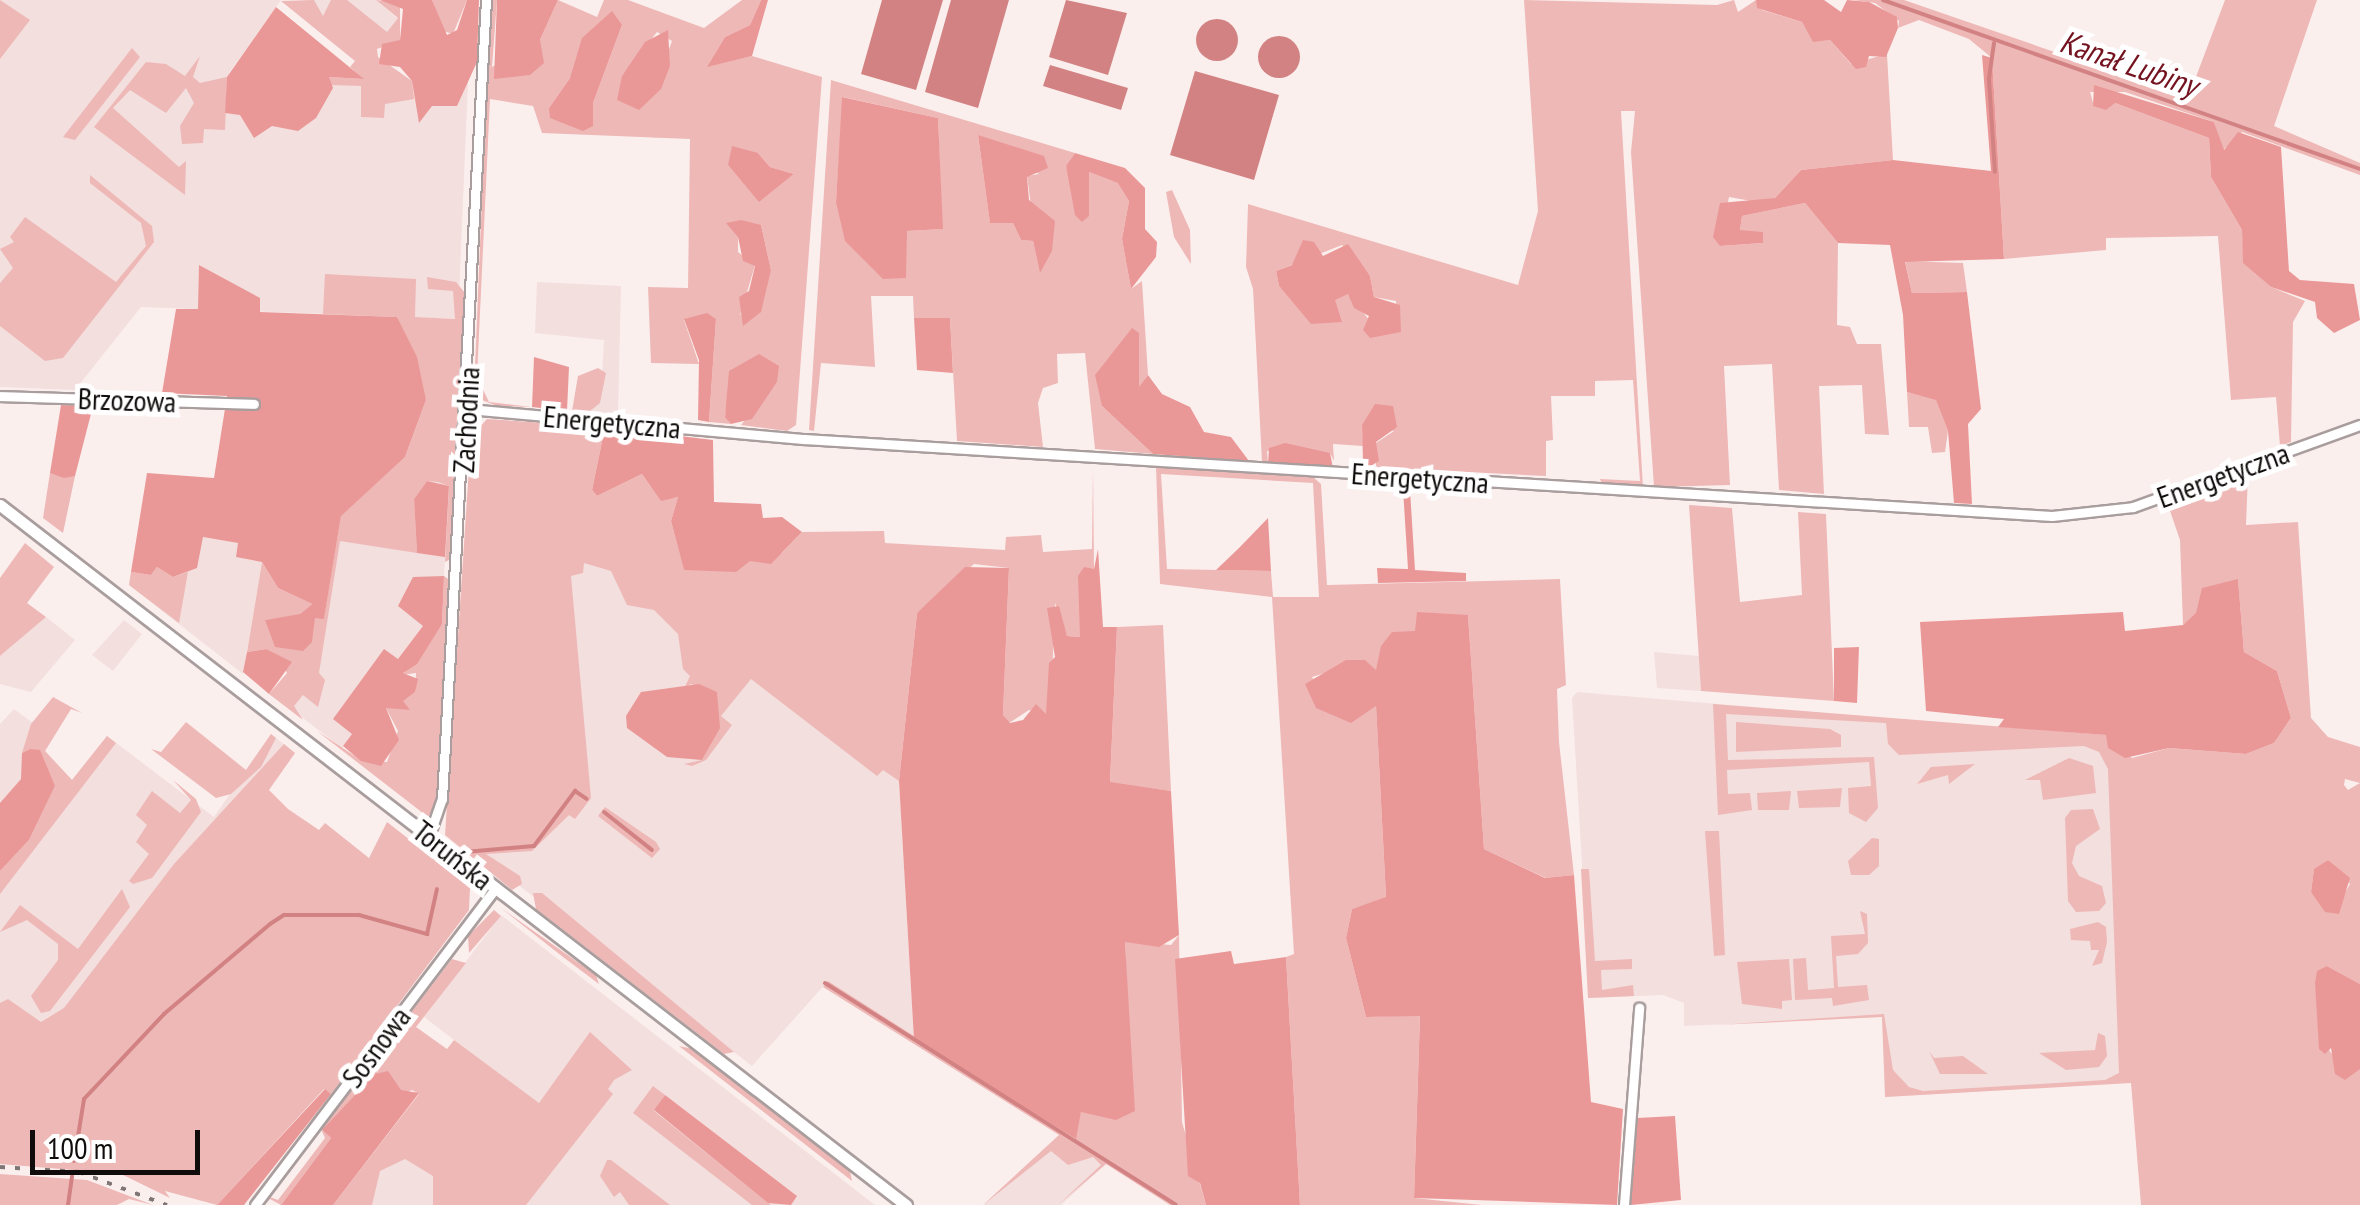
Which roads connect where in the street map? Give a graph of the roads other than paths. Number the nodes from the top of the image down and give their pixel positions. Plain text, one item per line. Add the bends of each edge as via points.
1 (486, 0) edge
2 (0, 396) edge
3 (254, 404) dead end
4 (467, 410) junction
5 (2360, 426) edge
6 (0, 505) edge
7 (429, 836) junction
8 (496, 888) junction
9 (1639, 1008) dead end
10 (255, 1205) edge
11 (906, 1205) edge
12 (1624, 1205) edge

1 - 4 street, Zachodnia
2 - 3 street, Brzozowa
4 - 5 street, Energetyczna via 804,439 2052,516 2133,506
4 - 7 street, Zachodnia via 442,799
6 - 7 street, Toruńska
7 - 8 street, Toruńska
8 - 10 street, Sosnowa
8 - 11 street, Toruńska
9 - 12 street

